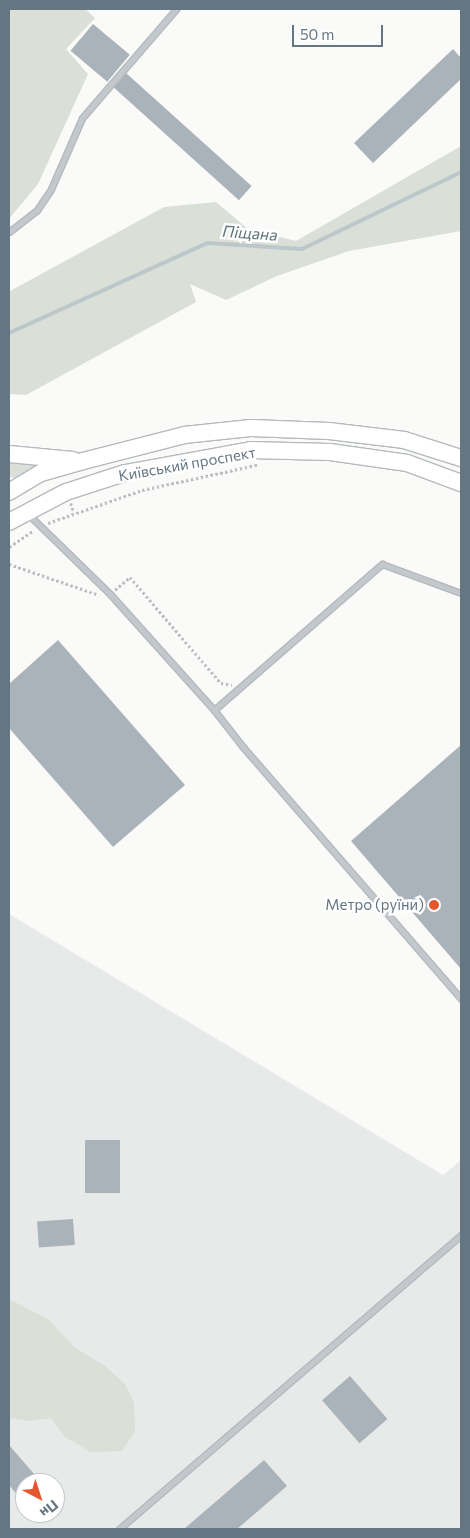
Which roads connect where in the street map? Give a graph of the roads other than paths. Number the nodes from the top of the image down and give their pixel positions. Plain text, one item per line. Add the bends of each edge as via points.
1 (176, 9) edge
2 (9, 232) edge
3 (184, 435) junction
4 (9, 454) edge
5 (461, 458) edge
6 (83, 461) junction
7 (190, 461) junction
8 (461, 483) edge
9 (9, 490) edge
10 (26, 512) junction
11 (9, 522) edge
12 (461, 593) edge
13 (214, 710) junction
14 (461, 999) edge
15 (461, 1235) edge
16 (118, 1529) edge

1 - 2 lane via 82,118 52,190 37,210
3 - 5 main road, Київський проспект via 251,428 329,431 404,440
3 - 6 main road, Київський проспект
3 - 7 main road
4 - 6 main road
6 - 9 main road, Київський проспект via 41,473
7 - 8 main road, Київський проспект via 258,450 330,452 407,463
7 - 10 main road, Київський проспект via 125,473 66,492
9 - 10 main road
10 - 11 main road, Київський проспект
10 - 13 lane via 110,594
12 - 13 lane via 382,564
13 - 14 lane
15 - 16 lane

